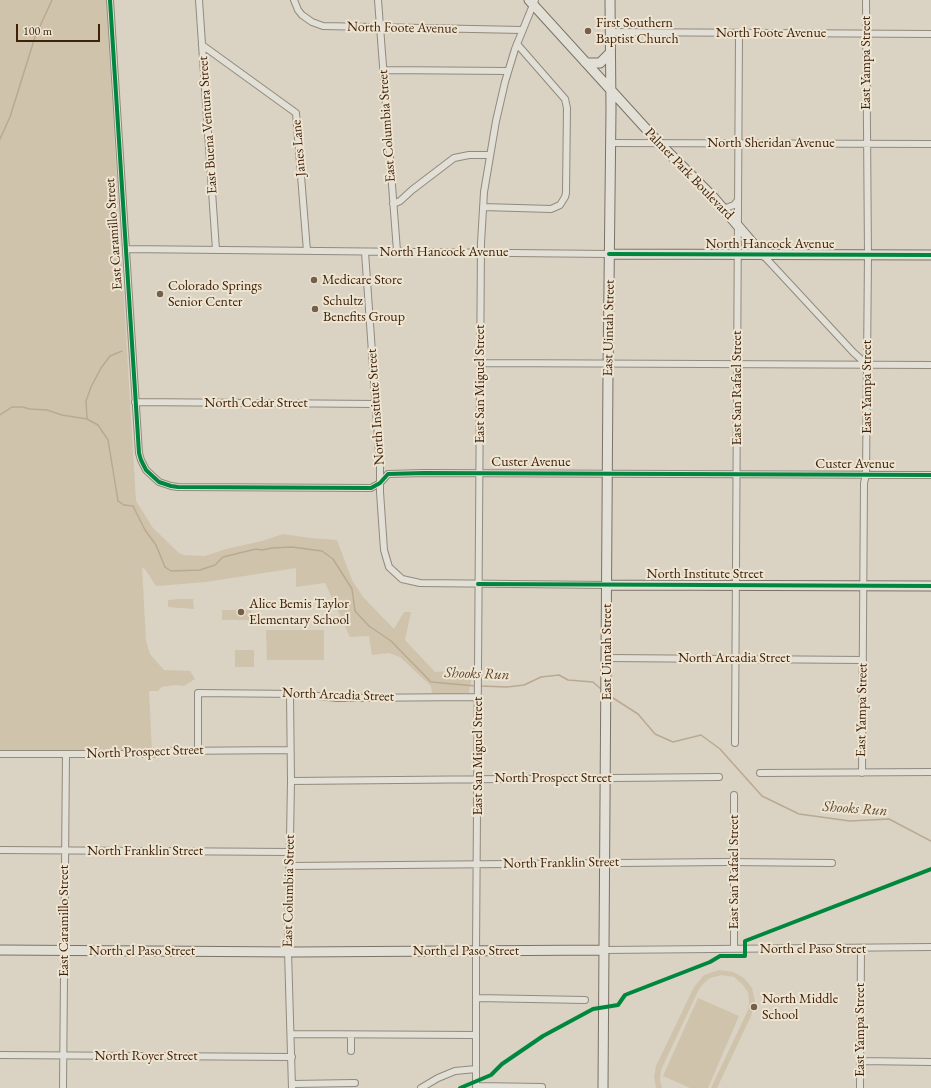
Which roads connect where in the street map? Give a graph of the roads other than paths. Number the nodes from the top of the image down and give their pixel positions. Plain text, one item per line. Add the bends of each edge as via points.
1 (110, 0) edge
2 (199, 0) edge
3 (294, 0) edge
4 (378, 0) edge
5 (610, 0) edge
6 (866, 0) edge
7 (532, 2) edge
8 (380, 28) junction
9 (522, 30) junction
10 (610, 32) junction
11 (739, 33) junction
12 (866, 34) junction
13 (931, 34) edge
14 (517, 44) junction
15 (202, 45) junction
16 (610, 53) junction
17 (585, 62) junction
18 (383, 70) junction
19 (508, 71) junction
20 (610, 90) junction
21 (610, 143) junction
22 (659, 143) junction
23 (738, 143) junction
24 (867, 144) junction
25 (931, 144) edge
26 (489, 155) junction
27 (738, 200) junction
28 (393, 204) junction
29 (483, 207) junction
30 (721, 207) junction
31 (738, 225) junction
32 (126, 250) junction
33 (216, 250) junction
34 (307, 251) junction
35 (397, 251) junction
36 (365, 252) junction
37 (480, 252) junction
38 (609, 254) junction
39 (763, 254) junction
40 (738, 255) junction
41 (868, 255) junction
42 (931, 255) edge
43 (480, 362) junction
44 (608, 364) junction
45 (737, 364) junction
46 (866, 364) junction
47 (931, 365) edge
48 (136, 402) junction
49 (376, 404) junction
50 (143, 466) joint
51 (479, 473) junction
52 (608, 473) junction
53 (737, 474) junction
54 (866, 475) junction
55 (931, 475) edge
56 (380, 483) junction
57 (478, 584) junction
58 (607, 585) junction
59 (735, 586) junction
60 (864, 586) junction
61 (931, 586) edge
62 (735, 658) junction
63 (863, 660) junction
64 (606, 663) junction
65 (290, 694) junction
66 (478, 697) junction
67 (735, 743) dead end
68 (198, 750) junction
69 (290, 750) junction
70 (0, 754) edge
71 (66, 754) junction
72 (931, 772) edge
73 (760, 773) dead end
74 (862, 773) junction
75 (719, 777) dead end
76 (606, 778) junction
77 (478, 779) junction
78 (291, 782) junction
79 (734, 795) dead end
80 (0, 850) edge
81 (64, 851) junction
82 (290, 852) junction
83 (734, 862) junction
84 (605, 863) junction
85 (832, 863) dead end
86 (477, 864) junction
87 (290, 866) junction
88 (931, 947) edge
89 (861, 948) junction
90 (734, 949) junction
91 (0, 950) edge
92 (604, 950) junction
93 (64, 951) junction
94 (288, 951) junction
95 (476, 951) junction
96 (477, 998) junction
97 (585, 1000) dead end
98 (291, 1034) junction
99 (351, 1035) junction
100 (476, 1035) junction
101 (351, 1051) dead end
102 (0, 1055) edge
103 (64, 1056) junction
104 (292, 1057) junction
105 (860, 1061) junction
106 (931, 1062) edge
107 (476, 1069) junction
108 (356, 1083) dead end
109 (292, 1086) edge
110 (323, 1086) edge
111 (476, 1087) edge
112 (542, 1087) dead end
113 (63, 1088) edge
114 (421, 1088) edge
115 (603, 1088) edge
116 (860, 1088) edge

1 - 32 street, East Caramillo Street
2 - 15 street, East Buena Ventura Street
3 - 8 street, North Foote Avenue via 302,15 317,24
4 - 8 street, East Columbia Street
5 - 10 main road, East Uintah Street
6 - 12 street, East Yampa Street
7 - 9 street, East San Miguel Street
7 - 17 main road, Palmer Park Boulevard
8 - 9 street, North Foote Avenue
8 - 18 street, East Columbia Street
9 - 14 street, East San Miguel Street
10 - 11 street, North Foote Avenue
10 - 16 main road, East Uintah Street
11 - 12 street, North Foote Avenue
11 - 23 street, East San Rafael Street
12 - 13 street, North Foote Avenue
12 - 24 street, East Yampa Street
14 - 19 street, East San Miguel Street
14 - 29 street via 565,99 566,193 563,202 556,208
15 - 33 street, East Buena Ventura Street
15 - 34 street, Janes Lane via 296,113
16 - 17 main road via 600,63
16 - 20 main road, East Uintah Street
17 - 20 main road, Palmer Park Boulevard
18 - 19 street
18 - 28 street, East Columbia Street
19 - 26 street, East San Miguel Street
20 - 21 main road, East Uintah Street
20 - 22 main road, Palmer Park Boulevard
21 - 22 street, North Sheridan Avenue
21 - 38 main road, East Uintah Street
22 - 23 street, North Sheridan Avenue
22 - 30 main road, Palmer Park Boulevard
23 - 24 street, North Sheridan Avenue
23 - 27 street, East San Rafael Street
24 - 25 street, North Sheridan Avenue
24 - 41 street, East Yampa Street
26 - 28 street via 454,158
26 - 29 street, East San Miguel Street
27 - 30 street via 734,205
27 - 31 street, East San Rafael Street
28 - 35 street, East Columbia Street
29 - 37 street, East San Miguel Street
30 - 31 main road, Palmer Park Boulevard
31 - 39 main road, Palmer Park Boulevard
31 - 40 street, East San Rafael Street
32 - 33 street, North Hancock Avenue
32 - 48 street, East Caramillo Street
33 - 34 street, North Hancock Avenue
34 - 36 street, North Hancock Avenue
35 - 36 street, North Hancock Avenue
35 - 37 street, North Hancock Avenue
36 - 49 street, North Institute Street
37 - 38 street, North Hancock Avenue
37 - 43 street, East San Miguel Street
38 - 40 main road, North Hancock Avenue
38 - 44 main road, East Uintah Street
39 - 40 main road, North Hancock Avenue
39 - 41 main road, North Hancock Avenue
39 - 46 street, Palmer Park Boulevard
40 - 45 street, East San Rafael Street
41 - 42 main road, North Hancock Avenue
41 - 46 street, East Yampa Street
43 - 44 street
43 - 51 street, East San Miguel Street
44 - 45 street
44 - 52 main road, East Uintah Street
45 - 46 street
45 - 53 street, East San Rafael Street
46 - 47 street
46 - 54 street, East Yampa Street
48 - 49 street, North Cedar Street
48 - 50 street, East Caramillo Street via 139,453
49 - 56 street, North Institute Street
50 - 56 street, Custer Avenue via 159,482 178,487 371,488
51 - 52 street, Custer Avenue
51 - 56 street, Custer Avenue via 388,474
51 - 57 street, East San Miguel Street
52 - 53 street, Custer Avenue
52 - 58 main road, East Uintah Street
53 - 54 street, Custer Avenue
53 - 59 street, East San Rafael Street
54 - 55 street, Custer Avenue
54 - 60 street, East Yampa Street
56 - 57 street, North Institute Street via 384,550 393,572 402,579 420,583
57 - 58 street, North Institute Street
57 - 66 street, East San Miguel Street
58 - 59 main road, North Institute Street
58 - 64 main road, East Uintah Street
59 - 60 main road, North Institute Street
59 - 62 street, East San Rafael Street
60 - 61 main road, North Institute Street
60 - 63 street, East Yampa Street
62 - 63 street, North Arcadia Street
62 - 64 street, North Arcadia Street
62 - 67 street, East San Rafael Street
63 - 74 street, East Yampa Street
64 - 76 main road, East Uintah Street
65 - 66 street, North Arcadia Street via 337,698
65 - 68 street, North Arcadia Street via 198,693
65 - 69 street, East Columbia Street
66 - 77 street, East San Miguel Street
68 - 69 street, North Prospect Street
68 - 71 street, North Prospect Street via 170,750 150,754
69 - 78 street, East Columbia Street
70 - 71 street, North Prospect Street
71 - 81 street, East Caramillo Street
72 - 74 street
73 - 74 street
75 - 76 street, North Prospect Street
76 - 77 street, North Prospect Street
76 - 84 main road, East Uintah Street
77 - 78 street, North Prospect Street
77 - 86 street, East San Miguel Street
78 - 82 street, East Columbia Street
79 - 83 street, East San Rafael Street
80 - 81 street, North Franklin Street
81 - 82 street, North Franklin Street
81 - 93 street, East Caramillo Street
82 - 87 street, East Columbia Street
83 - 84 street, North Franklin Street
83 - 85 street, North Franklin Street
83 - 90 street, East San Rafael Street
84 - 86 street, North Franklin Street
84 - 92 main road, East Uintah Street
86 - 87 street, North Franklin Street
86 - 95 street, East San Miguel Street
87 - 94 street, East Columbia Street
88 - 89 street, North el Paso Street
89 - 90 street, North el Paso Street
89 - 105 street, East Yampa Street
90 - 92 street, North el Paso Street
91 - 93 main road, North el Paso Street
92 - 95 main road, North el Paso Street
92 - 115 main road, East Uintah Street
93 - 94 main road, North el Paso Street
93 - 103 street, East Caramillo Street
94 - 95 main road, North el Paso Street
94 - 98 street, East Columbia Street
95 - 96 street, East San Miguel Street
96 - 97 street
96 - 100 street, East San Miguel Street
98 - 99 street
98 - 104 street, East Columbia Street
99 - 100 street
99 - 101 street
100 - 107 street, East San Miguel Street
102 - 103 street, North Royer Street
103 - 104 street, North Royer Street
103 - 113 street, East Caramillo Street
104 - 109 street, East Columbia Street
105 - 106 street
105 - 116 street, East Yampa Street
107 - 111 street, East San Miguel Street
107 - 114 street via 448,1073
108 - 110 street
109 - 110 street
111 - 112 street

